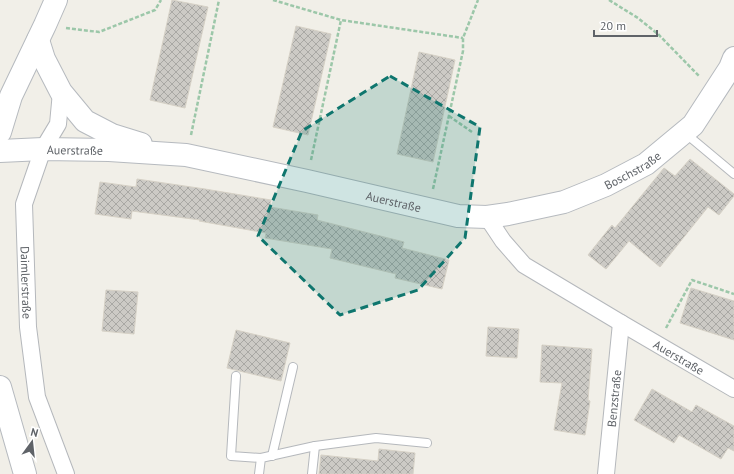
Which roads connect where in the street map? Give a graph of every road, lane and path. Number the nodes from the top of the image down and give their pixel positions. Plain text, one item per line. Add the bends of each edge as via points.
1 (56, 0) edge
2 (161, 0) edge
3 (219, 0) edge
4 (273, 0) edge
5 (478, 0) edge
6 (610, 0) edge
7 (341, 20) junction
8 (42, 33) junction
9 (463, 38) junction
10 (734, 58) edge
11 (61, 92) junction
12 (714, 92) junction
13 (449, 116) junction
14 (0, 132) edge
15 (472, 132) dead end
16 (685, 132) junction
17 (43, 149) junction
18 (0, 152) edge
19 (186, 155) junction
20 (734, 174) edge
21 (307, 181) junction
22 (429, 210) junction
23 (487, 217) junction
24 (734, 294) edge
25 (621, 323) junction
26 (656, 344) junction
27 (293, 367) dead end
28 (236, 376) dead end
29 (0, 387) edge
30 (734, 389) edge
31 (427, 443) dead end
32 (315, 446) junction
33 (272, 456) junction
34 (261, 458) junction
35 (25, 474) edge
36 (66, 474) edge
37 (259, 474) edge
38 (312, 474) edge
39 (606, 474) edge

1 - 8 street
2 - 8 path via 155,10 99,32
3 - 19 path
4 - 7 path
5 - 9 path
6 - 12 path via 658,34
7 - 9 path
7 - 21 path
8 - 11 street via 44,59
8 - 14 street via 11,96
9 - 13 path
10 - 12 street, Boschstraße
11 - 17 street, Daimlerstraße via 58,124
11 - 19 street via 85,121 112,135 152,148
12 - 16 street, Boschstraße via 693,125
13 - 15 path
13 - 22 path
16 - 20 lane
16 - 23 street, Boschstraße via 646,164 606,184 564,202
17 - 18 street, Auerstraße
17 - 19 street, Auerstraße
17 - 36 street, Daimlerstraße via 24,204 28,327 37,397
19 - 21 street, Auerstraße
21 - 22 street, Auerstraße
22 - 23 street, Auerstraße via 458,216
23 - 25 street, Auerstraße via 524,265
24 - 26 path via 692,280
25 - 26 street, Auerstraße
25 - 39 street, Benzstraße
26 - 30 street, Auerstraße
27 - 33 lane
28 - 34 lane via 231,456
29 - 35 street
31 - 32 lane via 376,438
32 - 33 lane
32 - 38 lane
33 - 34 lane
34 - 37 lane

